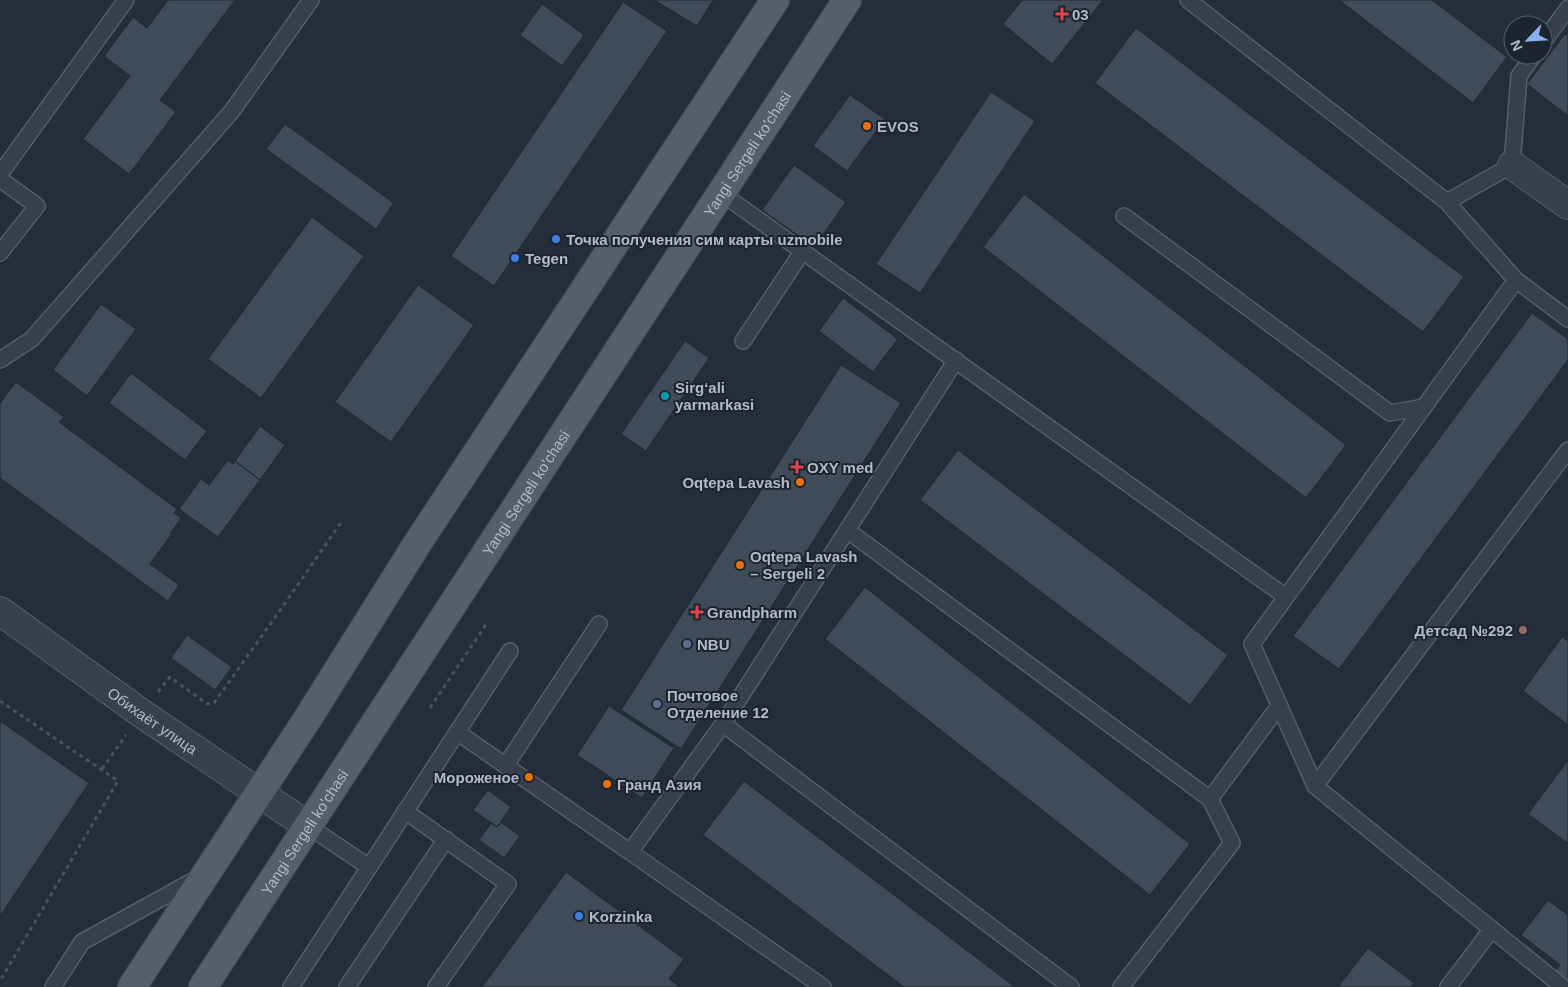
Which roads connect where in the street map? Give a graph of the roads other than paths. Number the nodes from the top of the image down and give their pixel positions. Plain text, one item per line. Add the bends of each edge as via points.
1 (126, 0) edge
2 (311, 0) edge
3 (775, 0) edge
4 (848, 0) edge
5 (1188, 0) edge
6 (1568, 8) edge
7 (1553, 28) edge
8 (1526, 65) edge
9 (1512, 165) junction
10 (0, 174) edge
11 (0, 179) edge
12 (721, 194) junction
13 (1447, 202) junction
14 (1568, 204) edge
15 (1124, 216) dead end
16 (0, 252) edge
17 (802, 252) junction
18 (1516, 280) junction
19 (1568, 319) edge
20 (743, 341) dead end
21 (0, 360) edge
22 (956, 360) junction
23 (1424, 407) junction
24 (1568, 450) edge
25 (847, 530) junction
26 (1286, 597) junction
27 (0, 611) edge
28 (599, 624) dead end
29 (510, 651) dead end
30 (1279, 706) junction
31 (723, 724) junction
32 (457, 732) junction
33 (506, 765) junction
34 (1315, 786) junction
35 (259, 792) junction
36 (1210, 799) junction
37 (405, 811) junction
38 (308, 826) junction
39 (446, 839) junction
40 (630, 852) junction
41 (369, 867) junction
42 (208, 872) junction
43 (1492, 929) junction
44 (53, 987) edge
45 (132, 987) edge
46 (203, 987) edge
47 (291, 987) edge
48 (347, 987) edge
49 (436, 987) edge
50 (823, 987) edge
51 (1071, 987) edge
52 (1121, 987) edge
53 (1448, 987) edge
54 (1563, 987) edge

1 - 10 lane
2 - 21 lane via 232,111 32,339
3 - 35 main road via 428,528
4 - 12 main road, Yangi Sergeli ko'chasi
5 - 13 lane
6 - 7 lane
8 - 9 lane via 1518,76
9 - 13 lane
9 - 14 street
11 - 16 lane via 37,206
12 - 17 lane
12 - 38 main road, Yangi Sergeli ko'chasi
13 - 18 lane
15 - 23 lane via 1390,413
17 - 20 lane
17 - 22 lane
18 - 19 lane
18 - 23 lane
22 - 25 lane
22 - 26 lane
23 - 26 lane
24 - 34 lane
25 - 31 lane
25 - 36 lane
26 - 30 lane via 1252,644
27 - 35 street, Обихаёт улица via 141,713
28 - 33 lane
29 - 32 lane
30 - 34 lane
30 - 36 lane
31 - 40 lane
31 - 51 lane
32 - 33 lane
32 - 37 lane
33 - 40 lane
34 - 43 lane
35 - 38 street, Обихаёт улица
35 - 42 main road
36 - 52 lane via 1232,843
37 - 39 lane
37 - 41 lane
38 - 41 lane
38 - 46 main road, Yangi Sergeli ko'chasi
39 - 48 lane
39 - 49 lane via 508,884
40 - 50 lane
41 - 47 lane
42 - 44 lane via 82,942
42 - 45 main road
43 - 53 lane
43 - 54 lane

